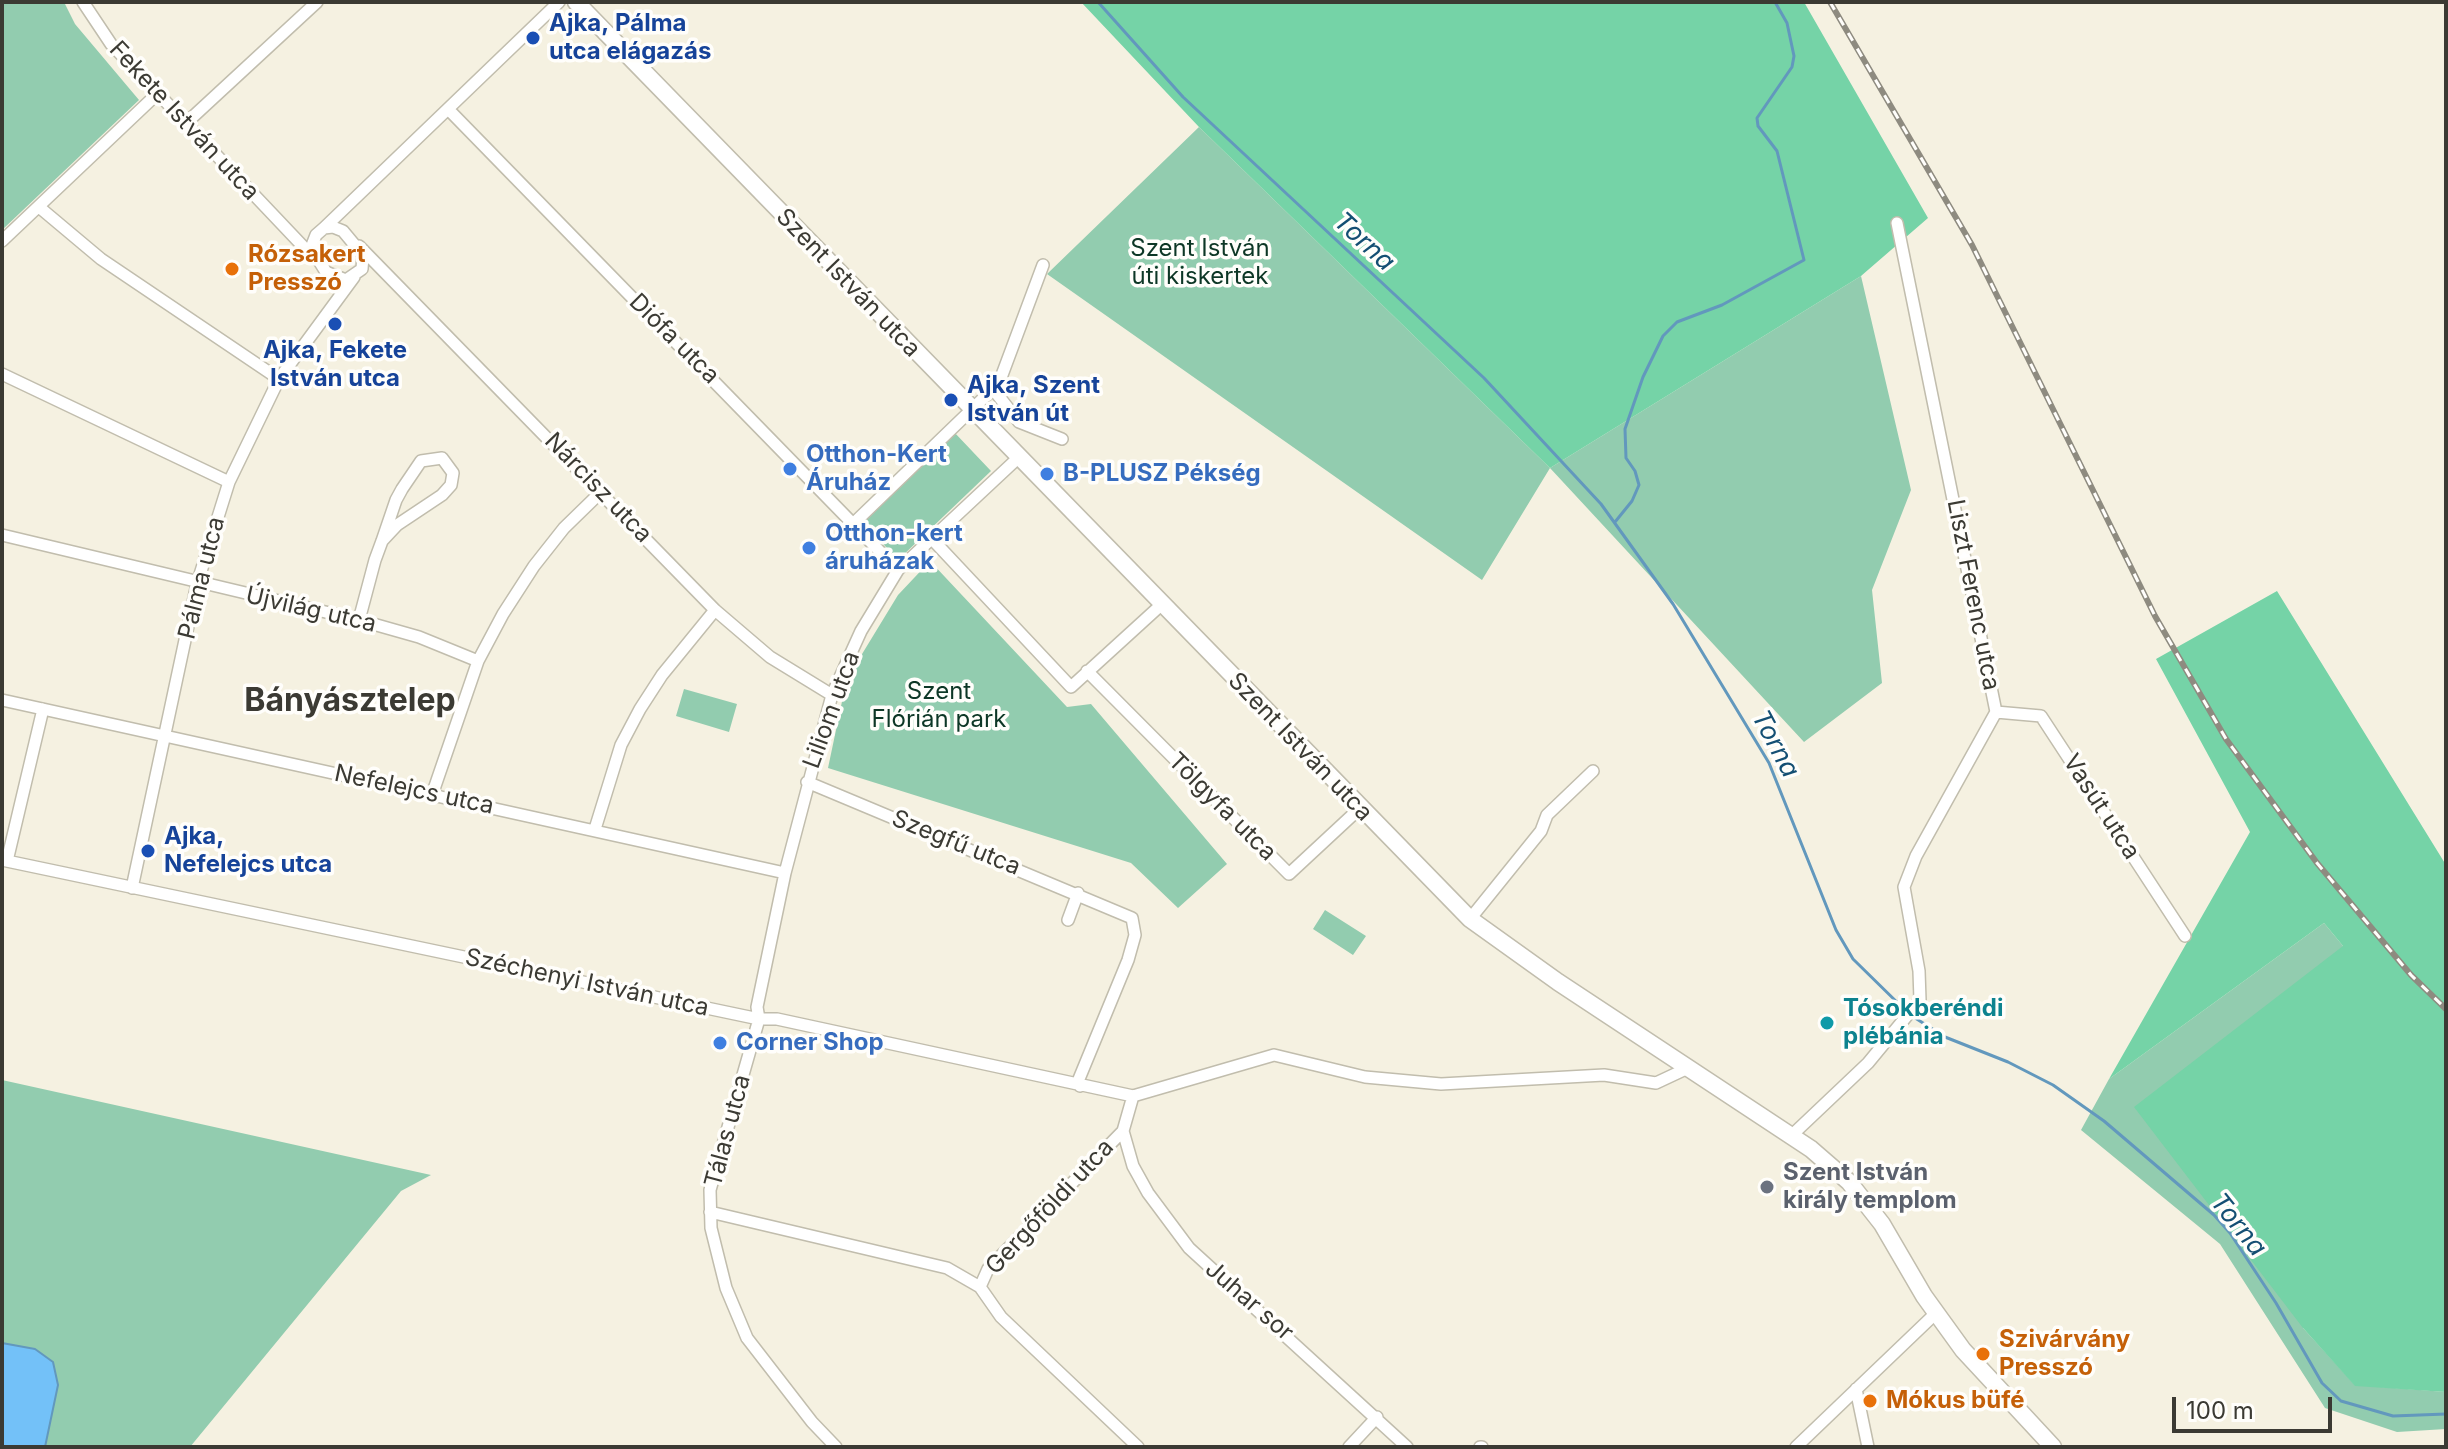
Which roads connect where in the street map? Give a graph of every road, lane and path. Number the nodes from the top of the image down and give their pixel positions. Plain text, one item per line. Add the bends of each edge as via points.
1 (83, 2) edge
2 (317, 2) edge
3 (559, 2) edge
4 (576, 2) edge
5 (156, 95) junction
6 (448, 109) junction
7 (185, 124) junction
8 (39, 207) junction
9 (343, 210) junction
10 (1897, 223) dead end
11 (324, 228) junction
12 (343, 231) junction
13 (292, 235) junction
14 (2, 241) edge
15 (312, 241) junction
16 (359, 246) junction
17 (314, 258) junction
18 (363, 263) junction
19 (377, 265) junction
20 (1043, 265) dead end
21 (354, 277) junction
22 (340, 280) junction
23 (339, 295) junction
24 (2, 374) edge
25 (279, 379) junction
26 (993, 389) junction
27 (972, 410) junction
28 (1062, 439) dead end
29 (1018, 458) junction
30 (229, 482) junction
31 (602, 491) junction
32 (854, 523) junction
33 (2, 535) edge
34 (932, 539) junction
35 (382, 541) junction
36 (898, 570) junction
37 (197, 584) junction
38 (1161, 605) junction
39 (715, 610) junction
40 (359, 620) junction
41 (478, 661) junction
42 (1087, 671) junction
43 (832, 695) junction
44 (2, 700) edge
45 (43, 709) junction
46 (1996, 712) junction
47 (166, 736) junction
48 (1593, 771) dead end
49 (807, 782) junction
50 (432, 795) junction
51 (1359, 809) junction
52 (595, 829) junction
53 (4, 860) edge
54 (785, 873) junction
55 (132, 888) junction
56 (1078, 893) junction
57 (1470, 919) junction
58 (1068, 920) dead end
59 (2185, 936) dead end
60 (759, 1019) junction
61 (1688, 1068) junction
62 (1080, 1086) junction
63 (1133, 1096) junction
64 (1123, 1131) junction
65 (1791, 1136) junction
66 (710, 1212) junction
67 (980, 1287) junction
68 (1936, 1313) junction
69 (1856, 1389) junction
70 (1377, 1417) junction
71 (836, 1447) edge
72 (1138, 1447) edge
73 (1349, 1447) edge
74 (1407, 1447) edge
75 (1796, 1447) edge
76 (1868, 1447) edge
77 (2053, 1447) edge

1 - 5 street, Fekete István utca
2 - 7 street
3 - 6 street
4 - 27 main road, Szent István utca
5 - 7 street, Fekete István utca
5 - 8 street
6 - 9 street
6 - 32 street, Diófa utca
7 - 13 street, Fekete István utca
8 - 14 street
8 - 25 street via 101,259
9 - 11 street
9 - 12 street
10 - 46 street, Liszt Ferenc utca
11 - 12 street
11 - 15 street
12 - 16 street
13 - 15 street, Fekete István utca
13 - 17 street, Fekete István utca
15 - 17 street
16 - 18 street
16 - 19 street, Nárcisz utca
17 - 22 street
18 - 19 street
18 - 21 street, Pálma utca
19 - 31 street, Nárcisz utca
20 - 26 street
21 - 22 street
21 - 23 street, Pálma utca
22 - 23 street
23 - 25 street, Pálma utca
24 - 30 street
25 - 30 street, Pálma utca
26 - 27 street
26 - 28 street via 1019,422
27 - 29 main road, Szent István utca
27 - 32 street
29 - 34 street, Liliom utca
29 - 38 main road, Szent István utca
30 - 37 street, Pálma utca
31 - 39 street, Nárcisz utca
31 - 41 street via 534,566
32 - 36 street, Diófa utca
33 - 37 street, Újvilág utca
34 - 36 street, Liliom utca
34 - 42 street via 1071,687
35 - 35 street via 396,500 421,461 442,458 453,473 451,485
35 - 40 street
36 - 43 street, Liliom utca via 861,631
37 - 40 street, Újvilág utca
37 - 47 street, Pálma utca
38 - 42 street
38 - 51 main road, Szent István utca
39 - 43 street, Nárcisz utca via 770,657
39 - 52 street via 640,709 612,770
40 - 41 street, Újvilág utca
41 - 50 street
42 - 51 street, Tölgyfa utca via 1289,874
43 - 49 street, Liliom utca
44 - 45 street, Nefelejcs utca
45 - 47 street, Nefelejcs utca
45 - 53 street
46 - 59 street, Vasút utca via 2041,716
46 - 65 street, Liszt Ferenc utca via 1904,887 1920,1000 1899,1028
47 - 50 street, Nefelejcs utca
47 - 55 street, Pálma utca
48 - 57 street via 1547,815 1541,831
49 - 54 street, Liliom utca
49 - 56 street, Szegfű utca
50 - 52 street, Nefelejcs utca
51 - 57 main road, Szent István utca
52 - 54 street, Nefelejcs utca
53 - 55 street, Széchenyi István utca
54 - 60 street, Liliom utca via 757,1007
55 - 60 street, Széchenyi István utca
56 - 58 street
56 - 62 street, Szegfű utca via 1124,911 1135,925 1128,960
57 - 61 main road, Szent István utca
60 - 62 street, Széchenyi István utca
60 - 66 street, Tálas utca via 710,1190
61 - 63 street, Széchenyi István utca via 1656,1083 1604,1075 1441,1084 1365,1077 1274,1055
61 - 65 main road, Szent István utca
62 - 63 street, Széchenyi István utca
63 - 64 street, Gergőföldi utca
64 - 67 street, Gergőföldi utca via 988,1269
64 - 70 street, Juhar sor via 1148,1193 1189,1248
65 - 68 main road, Szent István utca via 1827,1161 1865,1201
66 - 67 street via 947,1268
66 - 71 street, Tálas utca via 726,1288 747,1338
67 - 72 street, Gergőföldi utca via 1001,1317
68 - 69 street
68 - 77 main road, Szent István utca via 1993,1385
69 - 75 street
69 - 76 street
70 - 73 street
70 - 74 street, Juhar sor

